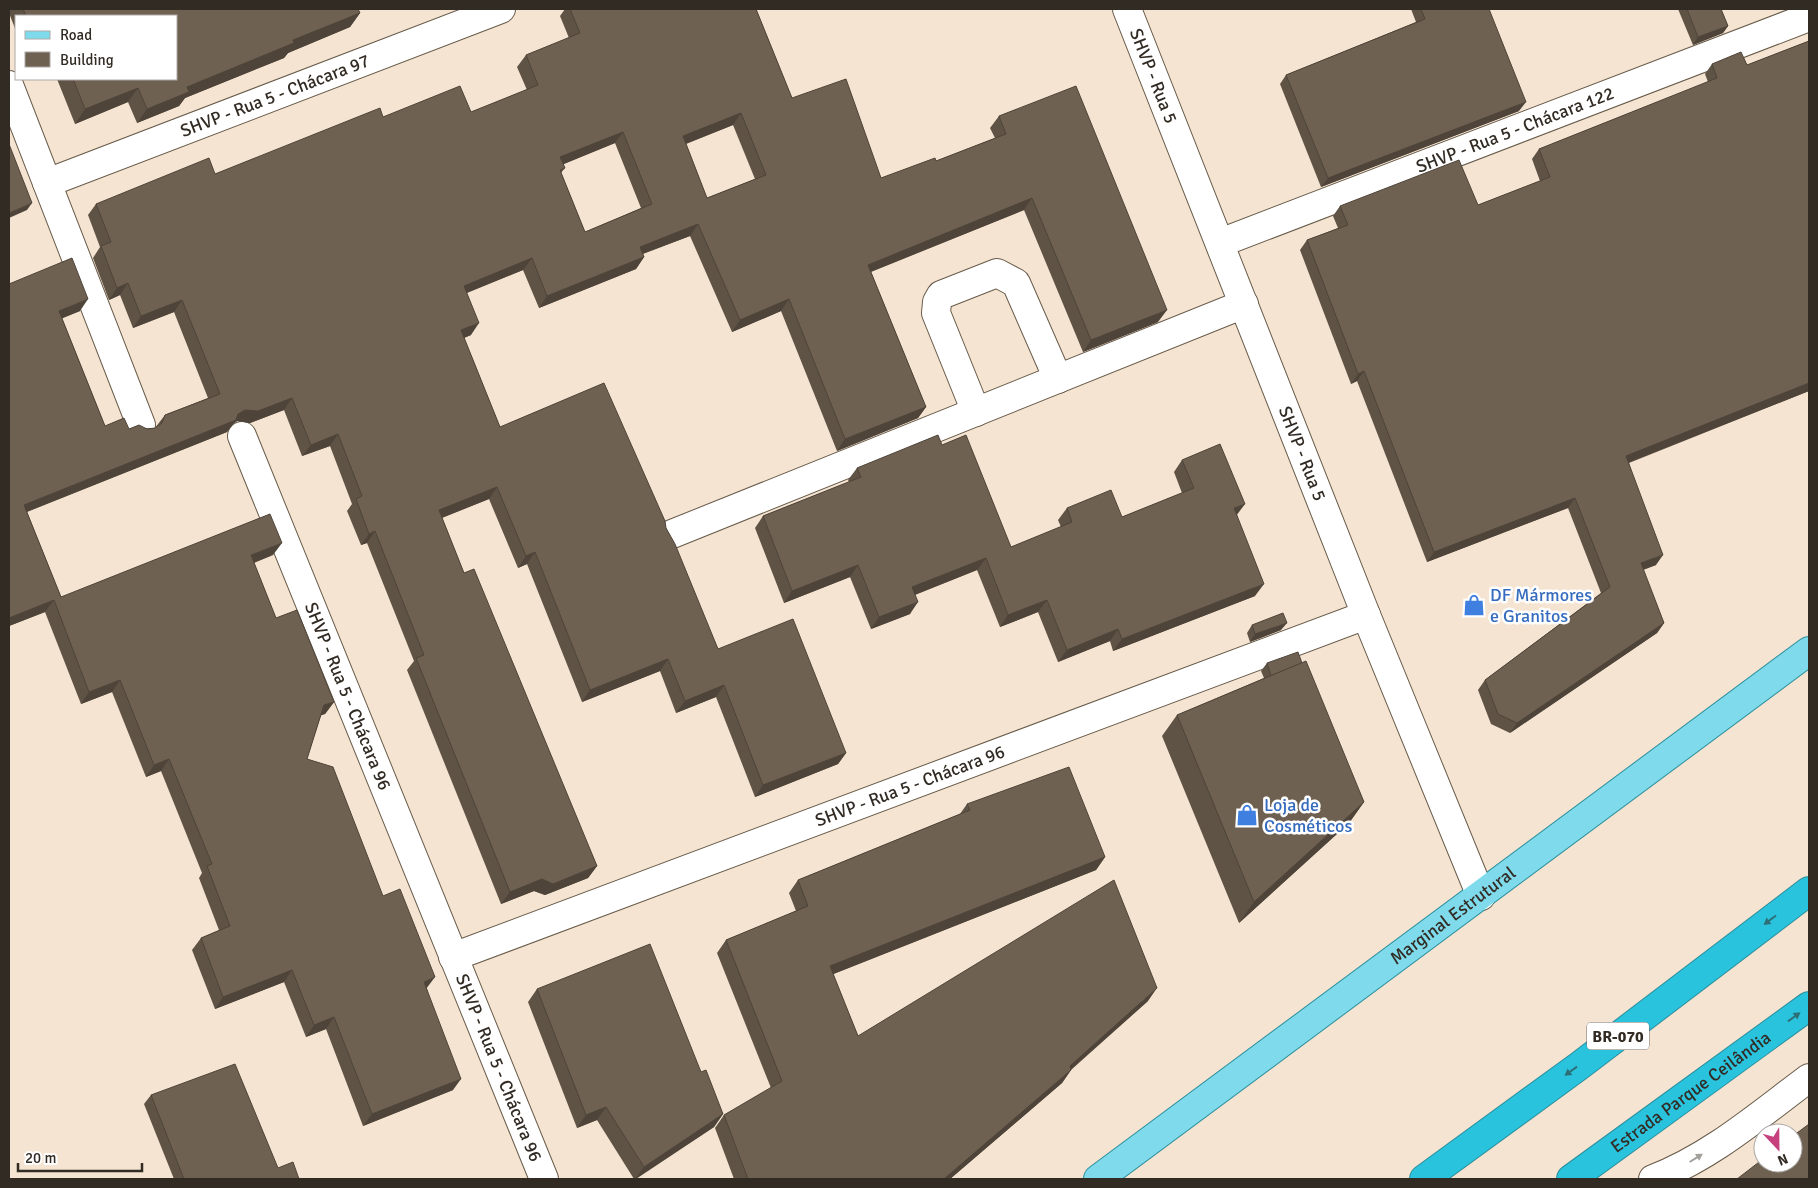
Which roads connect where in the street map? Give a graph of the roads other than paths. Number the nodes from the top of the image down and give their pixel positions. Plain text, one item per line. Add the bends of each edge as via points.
1 (501, 9) edge
2 (1127, 9) edge
3 (1809, 17) edge
4 (9, 85) edge
5 (47, 183) junction
6 (1220, 242) junction
7 (1244, 304) junction
8 (1058, 379) junction
9 (976, 412) junction
10 (141, 425) edge
11 (242, 436) dead end
12 (672, 534) edge
13 (1366, 615) junction
14 (1809, 651) edge
15 (1809, 891) edge
16 (1481, 896) junction
17 (453, 957) junction
18 (1809, 1006) edge
19 (1809, 1078) edge
20 (544, 1179) edge
21 (1098, 1179) edge
22 (1424, 1179) edge
23 (1570, 1179) edge
24 (1653, 1179) edge

1 - 5 street, SHVP - Rua 5 - Chácara 97
2 - 6 street, SHVP - Rua 5
3 - 6 street, SHVP - Rua 5 - Chácara 122
4 - 5 street
5 - 10 street
6 - 7 street, SHVP - Rua 5
7 - 8 street
7 - 13 street, SHVP - Rua 5
8 - 9 street
8 - 9 street via 1016,283 997,273 941,295 936,313
9 - 12 street
11 - 17 street, SHVP - Rua 5 - Chácara 96
13 - 16 street, SHVP - Rua 5
13 - 17 street, SHVP - Rua 5 - Chácara 96
14 - 16 main road, Marginal Estrutural
15 -> 22 highway, BR-070
16 - 21 main road, Marginal Estrutural
17 - 20 street, SHVP - Rua 5 - Chácara 96
23 -> 18 highway, Estrada Parque Ceilândia
24 -> 19 street via 1679,1169 1722,1142

